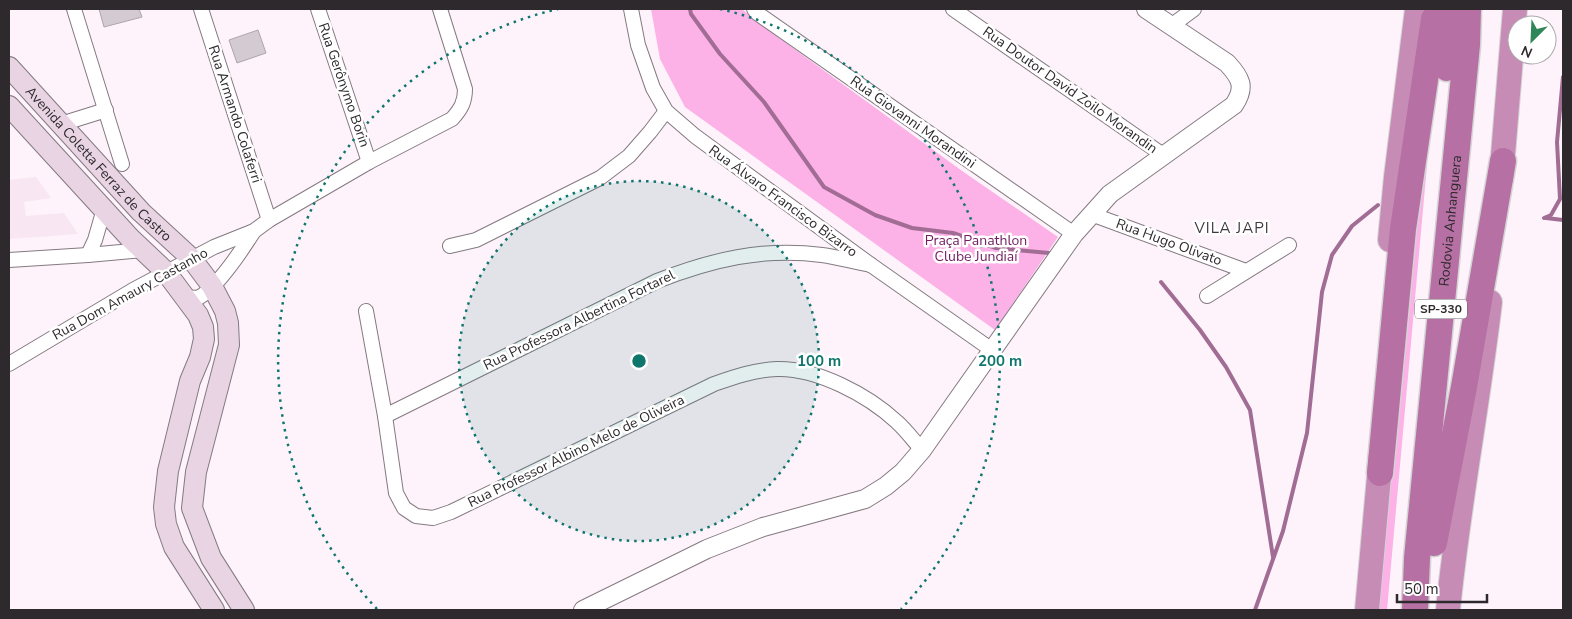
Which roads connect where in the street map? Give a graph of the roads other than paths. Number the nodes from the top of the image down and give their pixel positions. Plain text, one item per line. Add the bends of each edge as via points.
1 (74, 9) edge
2 (201, 9) edge
3 (318, 9) edge
4 (440, 9) edge
5 (631, 9) edge
6 (754, 9) edge
7 (953, 9) edge
8 (1146, 9) edge
9 (1194, 9) edge
10 (1417, 9) edge
11 (1436, 9) edge
12 (1448, 9) edge
13 (1468, 9) edge
14 (1515, 9) edge
15 (1171, 26) junction
16 (9, 67) edge
17 (9, 106) edge
18 (106, 110) junction
19 (666, 111) junction
20 (61, 124) junction
21 (1163, 155) junction
22 (1503, 160) junction
23 (370, 162) junction
24 (122, 164) dead end
25 (104, 209) junction
26 (1091, 214) junction
27 (269, 220) junction
28 (254, 231) junction
29 (1074, 234) junction
30 (1289, 245) dead end
31 (450, 246) dead end
32 (143, 250) junction
33 (88, 256) junction
34 (192, 258) junction
35 (9, 260) edge
36 (870, 265) junction
37 (1246, 271) junction
38 (166, 272) junction
39 (212, 286) junction
40 (1207, 296) dead end
41 (185, 297) junction
42 (366, 311) dead end
43 (992, 350) junction
44 (9, 364) edge
45 (385, 416) junction
46 (922, 450) junction
47 (1380, 473) junction
48 (214, 610) edge
49 (244, 610) edge
50 (583, 610) edge
51 (1367, 610) edge
52 (1398, 610) edge
53 (1415, 610) edge
54 (1420, 610) edge
55 (1448, 610) edge

1 - 18 street
2 - 27 street, Rua Armando Colaferri
3 - 23 street, Rua Gerônymo Borin
4 - 23 street, Rua Dom Amaury Castanho via 465,89 465,100 452,119
5 - 19 street, Rua Álvaro Francisco Bizarro via 638,46 653,88
6 - 29 street, Rua Giovanni Morandini
7 - 21 street, Rua Doutor David Zoilo Morandin
8 - 15 street
9 - 15 street
10 - 47 highway via 1388,261
11 - 47 highway via 1403,229
12 - 52 highway, Rodovia Anhanguera / SP-330 via 1450,37
13 - 53 highway, Rodovia Anhanguera / SP-330 via 1417,558
14 - 22 highway
15 - 21 street via 1228,63 1238,74 1242,87 1234,105
16 - 20 main road, Avenida Coletta Ferraz de Castro
17 - 25 main road, Avenida Coletta Ferraz de Castro
18 - 20 street
18 - 24 street
19 - 31 street via 629,156 600,178 476,240
19 - 36 street, Rua Álvaro Francisco Bizarro
20 - 34 main road, Avenida Coletta Ferraz de Castro via 141,212
21 - 26 street via 1110,194
22 - 54 highway via 1464,387
22 - 55 highway via 1482,370
23 - 27 street, Rua Dom Amaury Castanho
25 - 32 main road, Avenida Coletta Ferraz de Castro
25 - 33 street
26 - 29 street
26 - 37 street, Rua Hugo Olivato
27 - 28 street, Rua Dom Amaury Castanho
28 - 34 street, Rua Dom Amaury Castanho
28 - 39 street, Rua Dom Amaury Castanho
29 - 43 street
30 - 37 street
32 - 33 street
32 - 38 main road, Avenida Coletta Ferraz de Castro
33 - 35 street
34 - 38 street, Rua Dom Amaury Castanho
34 - 39 main road, Avenida Coletta Ferraz de Castro
36 - 43 street, Rua Álvaro Francisco Bizarro
36 - 45 street, Rua Professora Albertina Fortarel via 796,252 746,254 694,266 657,280
37 - 40 street
38 - 41 main road, Avenida Coletta Ferraz de Castro
38 - 44 street, Rua Dom Amaury Castanho
39 - 41 street, Rua Dom Amaury Castanho via 198,298
39 - 49 main road, Avenida Coletta Ferraz de Castro via 225,310 228,345 196,472 192,508 211,558
41 - 48 main road, Avenida Coletta Ferraz de Castro via 198,315 204,339 177,431 164,507 174,547
42 - 45 street, Rua Professor Albino Melo de Oliveira
43 - 46 street
45 - 46 street, Rua Professor Albino Melo de Oliveira via 396,492 404,508 416,516 433,518 714,384 746,373 778,369 808,373 841,385 870,401 897,422
46 - 50 street via 903,472 865,499 763,527 706,549
47 - 51 highway

